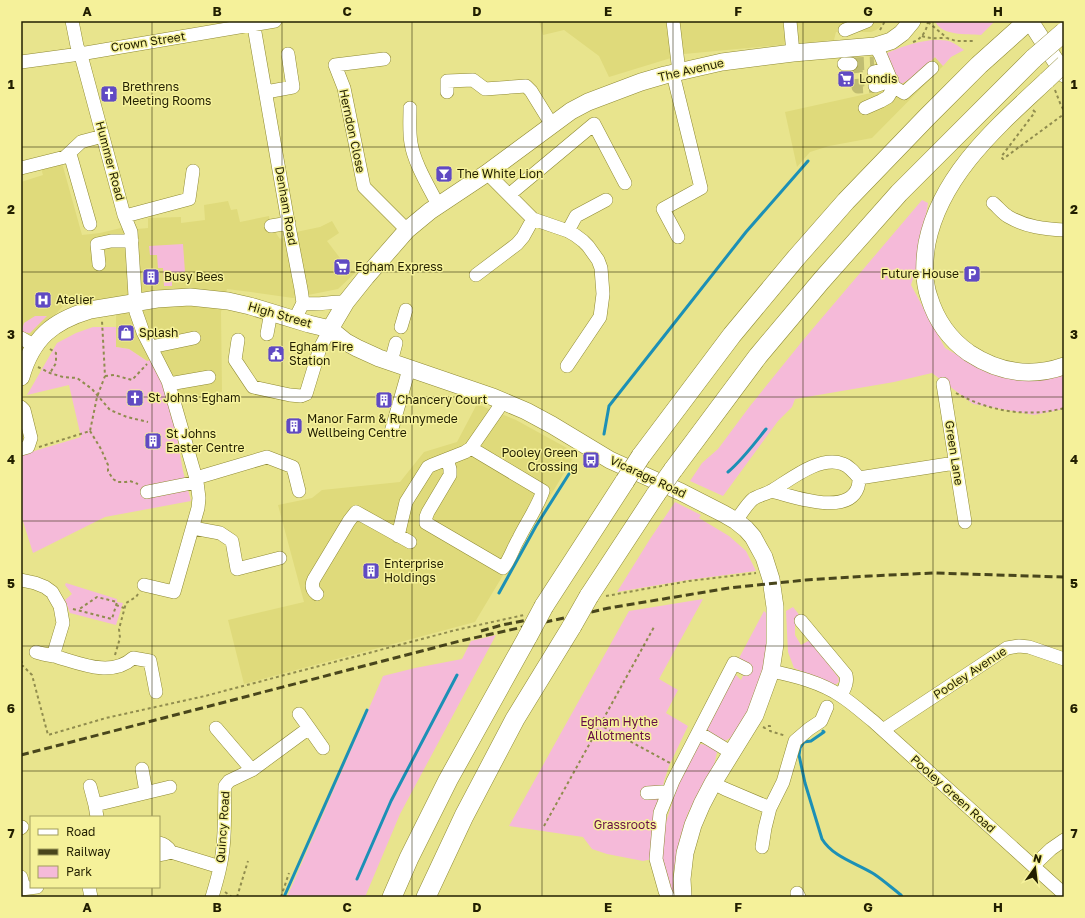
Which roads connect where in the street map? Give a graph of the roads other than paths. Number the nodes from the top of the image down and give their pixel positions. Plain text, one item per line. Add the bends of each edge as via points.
1 (72, 21) edge
2 (276, 21) edge
3 (673, 21) edge
4 (790, 21) edge
5 (867, 21) edge
6 (923, 21) edge
7 (1057, 21) edge
8 (253, 23) edge
9 (1025, 24) edge
10 (842, 26) edge
11 (1064, 32) edge
12 (875, 46) junction
13 (793, 53) junction
14 (80, 54) junction
15 (288, 54) dead end
16 (849, 57) junction
17 (384, 59) dead end
18 (21, 62) edge
19 (1064, 64) edge
20 (932, 68) dead end
21 (676, 73) junction
22 (1064, 74) edge
23 (883, 75) junction
24 (266, 92) junction
25 (447, 92) dead end
26 (410, 108) dead end
27 (864, 108) dead end
28 (552, 124) junction
29 (103, 136) junction
30 (70, 154) junction
31 (21, 168) edge
32 (193, 171) dead end
33 (487, 173) junction
34 (625, 183) dead end
35 (510, 194) junction
36 (606, 200) dead end
37 (992, 203) dead end
38 (438, 205) junction
39 (124, 215) junction
40 (533, 219) junction
41 (289, 223) junction
42 (90, 224) dead end
43 (271, 226) dead end
44 (407, 230) junction
45 (1064, 230) edge
46 (568, 232) junction
47 (678, 237) dead end
48 (132, 242) junction
49 (99, 264) dead end
50 (476, 276) dead end
51 (136, 302) junction
52 (346, 302) junction
53 (303, 303) junction
54 (406, 310) dead end
55 (271, 312) junction
56 (295, 319) junction
57 (401, 327) dead end
58 (330, 329) junction
59 (267, 334) dead end
60 (194, 338) dead end
61 (238, 340) dead end
62 (396, 343) dead end
63 (35, 344) edge
64 (153, 352) junction
65 (391, 362) junction
66 (567, 366) dead end
67 (1064, 366) edge
68 (409, 369) junction
69 (21, 377) edge
70 (209, 377) dead end
71 (169, 384) junction
72 (944, 385) road end
73 (503, 401) junction
74 (21, 407) edge
75 (390, 432) dead end
76 (21, 448) edge
77 (470, 448) junction
78 (447, 459) junction
79 (955, 463) junction
80 (859, 478) junction
81 (197, 480) junction
82 (299, 491) dead end
83 (772, 491) junction
84 (148, 492) road end
85 (736, 521) junction
86 (965, 522) dead end
87 (193, 528) junction
88 (398, 536) junction
89 (410, 542) dead end
90 (280, 558) dead end
91 (21, 580) edge
92 (144, 585) road end
93 (317, 594) dead end
94 (803, 628) dead end
95 (36, 652) dead end
96 (53, 656) junction
97 (1064, 659) edge
98 (746, 669) dead end
99 (771, 671) junction
100 (156, 692) dead end
101 (841, 696) junction
102 (827, 707) dead end
103 (299, 714) dead end
104 (216, 728) dead end
105 (310, 728) junction
106 (883, 730) junction
107 (699, 733) junction
108 (323, 748) dead end
109 (732, 753) junction
110 (142, 769) dead end
111 (252, 770) junction
112 (713, 783) junction
113 (90, 786) dead end
114 (170, 787) dead end
115 (146, 792) junction
116 (647, 793) dead end
117 (668, 793) junction
118 (770, 808) junction
119 (96, 811) edge
120 (1064, 840) edge
121 (160, 843) edge
122 (762, 847) dead end
123 (165, 853) edge
124 (1033, 866) junction
125 (220, 867) junction
126 (1064, 894) edge
127 (212, 897) edge
128 (392, 897) edge
129 (426, 897) edge
130 (668, 897) edge
131 (682, 897) edge

1 - 14 street, Hummer Road
2 - 8 street, Crown Street
3 - 21 street
4 - 13 street
5 - 10 street
6 - 12 main road, The Avenue via 891,41
7 - 11 main road
8 - 14 street, Crown Street
8 - 24 street, Denham Road
9 - 22 main road
9 - 128 highway, bridge via 979,65 836,212 732,335 642,456 544,606 448,780
10 - 16 street
11 - 129 highway, bridge via 1034,58 899,193 758,356 673,470 595,597 572,626 515,719 464,816
12 - 16 main road, The Avenue
12 - 23 street
13 - 16 main road, The Avenue
13 - 21 main road, The Avenue via 722,62
14 - 18 street, Crown Street
14 - 29 street, Hummer Road
15 - 24 street via 293,87
17 - 44 street, Herndon Close via 335,66 344,88 364,186
19 - 67 main road, bridge via 1051,85 983,142 963,166 939,205 929,233 924,266 927,292 932,306 945,330 967,351 998,368 1017,372 1049,371
20 - 23 street via 904,93
21 - 28 main road, The Avenue via 641,82 588,102
21 - 47 street via 701,188 663,209
23 - 27 street via 888,96
24 - 41 street, Denham Road
25 - 28 street via 447,81 472,80 485,89 526,86 532,91
26 - 38 street via 413,150
28 - 33 main road, The Avenue
29 - 30 street via 84,140
29 - 39 street, Hummer Road
30 - 31 street
30 - 42 street
32 - 39 street via 189,199 181,204
33 - 35 street
33 - 38 main road
34 - 35 street via 594,124
35 - 40 street
36 - 46 street via 576,216
37 - 45 street via 1008,217 1027,225
38 - 44 main road
39 - 48 street, Hummer Road
40 - 46 street
40 - 50 street via 523,238
41 - 43 street
41 - 53 street, Denham Road
44 - 52 main road
46 - 66 street via 583,241 598,260 604,294 600,317
48 - 49 street via 111,241 97,244
48 - 51 street, Hummer Road
51 - 55 main road, High Street via 190,297 228,301
51 - 63 main road, High Street via 80,313 61,321
51 - 64 street, Hummer Road via 136,312
52 - 53 street
52 - 58 main road
53 - 56 street
54 - 57 street
55 - 56 main road, High Street
55 - 59 street
56 - 58 main road, High Street
58 - 61 street via 320,348 306,394 301,396 253,386 236,360
58 - 65 main road, Vicarage Road via 357,348
60 - 64 street
62 - 65 street
63 - 69 main road, High Street via 26,360
64 - 71 street, Hummer Road
65 - 68 main road, Vicarage Road
68 - 73 main road, Vicarage Road
68 - 75 street
70 - 71 street
71 - 81 street, Hummer Road
72 - 79 street, Green Lane
73 - 77 street
73 - 85 main road, Vicarage Road via 552,425 610,460 704,503
74 - 76 street via 31,438 28,447
77 - 78 street
77 - 78 street via 543,491 503,568 426,523 428,512 450,475
78 - 88 street via 425,470 406,502
79 - 80 street
79 - 86 street, Green Lane
80 - 83 street via 842,464 829,462 813,466
80 - 83 street via 853,496 837,503 825,503
81 - 82 street via 266,457 293,466
81 - 84 street
81 - 87 street, Hummer Road via 199,498
83 - 85 street via 753,499
85 - 99 main road, Vicarage Road via 753,537 764,557 771,579 775,607 775,644
87 - 90 street via 220,533 232,541 237,569
87 - 92 street, Hummer Road via 174,592
88 - 89 street
88 - 93 street via 356,512 312,582
91 - 96 street via 45,587 52,592 60,606 63,623
94 - 101 street via 846,675
95 - 96 street
96 - 100 street via 97,668 112,668 128,663 134,658 150,661
97 - 106 street, Pooley Avenue via 1029,647 1008,648
98 - 107 street via 734,663
99 - 101 street, Pooley Green Road via 808,680
99 - 109 main road, Vicarage Road via 755,715
101 - 106 street, Pooley Green Road
102 - 118 street via 822,721 795,741 783,782
103 - 105 street
104 - 111 street
105 - 108 street
105 - 111 street, Quincy Road
106 - 124 street, Pooley Green Road
107 - 109 street
107 - 117 street
109 - 112 main road, Vicarage Road
110 - 115 street
111 - 125 street, Quincy Road via 229,781 225,786 224,837
112 - 118 street
112 - 131 main road, Vicarage Road via 693,825 685,853
113 - 119 street
114 - 115 street
115 - 119 street
116 - 117 street
117 - 130 street via 660,813 655,851
118 - 122 street
120 - 124 street
121 - 123 street via 168,847
123 - 125 street
124 - 126 street, Pooley Green Road
125 - 127 street, Quincy Road

